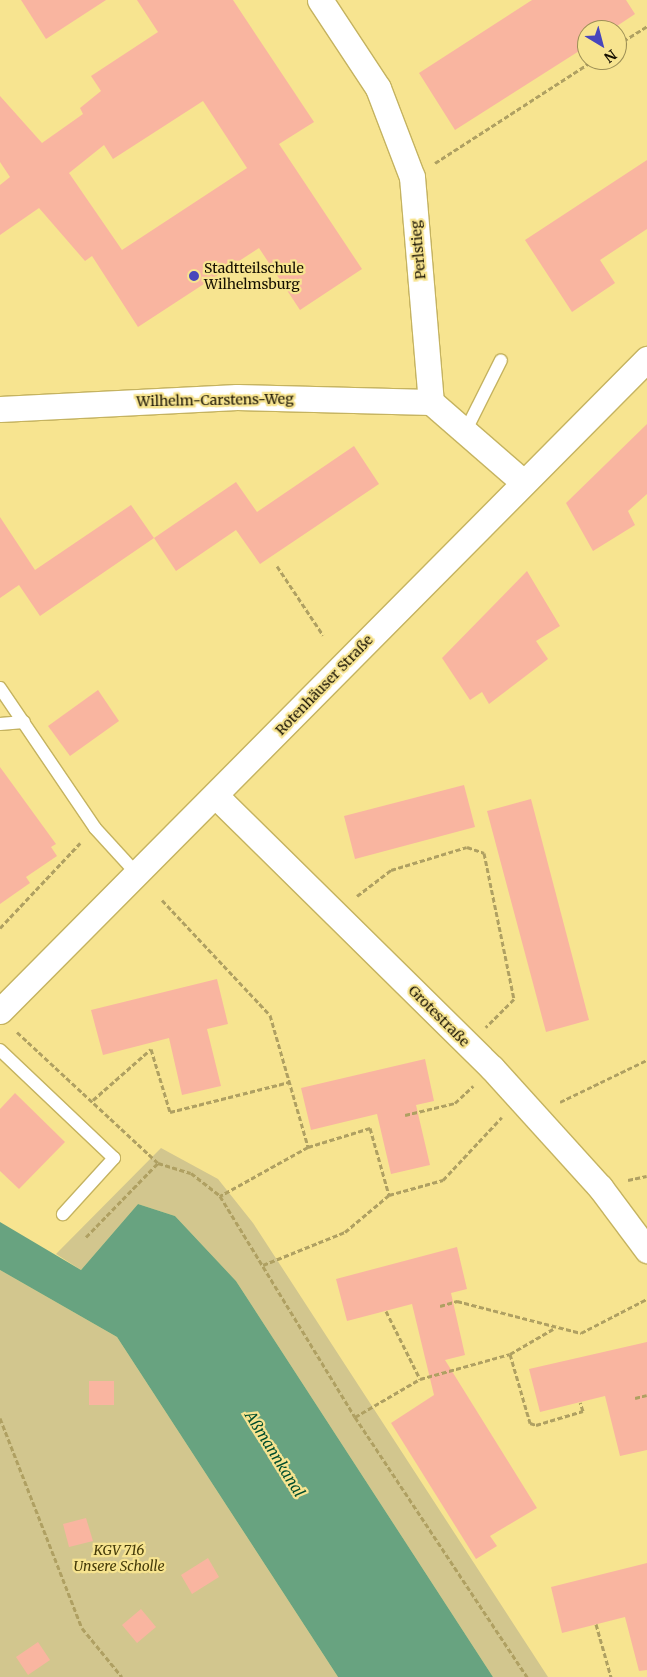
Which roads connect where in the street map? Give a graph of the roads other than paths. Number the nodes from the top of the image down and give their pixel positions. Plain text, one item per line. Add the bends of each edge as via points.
1 (320, 0) edge
2 (647, 359) edge
3 (501, 360) dead end
4 (431, 402) junction
5 (0, 409) edge
6 (465, 432) junction
7 (523, 482) junction
8 (0, 688) edge
9 (24, 722) junction
10 (0, 724) edge
11 (216, 796) junction
12 (137, 874) junction
13 (7, 1020) edge
14 (0, 1050) edge
15 (63, 1214) dead end
16 (647, 1250) edge

1 - 4 street, Perlstieg via 378,88 412,177
2 - 7 street, Rotenhäuser Straße
3 - 6 lane
4 - 5 street, Wilhelm-Carstens-Weg via 237,397
4 - 6 street
6 - 7 street
7 - 11 street, Rotenhäuser Straße
8 - 9 lane
9 - 10 lane
9 - 12 lane via 95,828
11 - 12 street, Rotenhäuser Straße
11 - 16 street, Grotestraße via 492,1068 600,1187
12 - 13 street, Rotenhäuser Straße
14 - 15 lane via 114,1158

